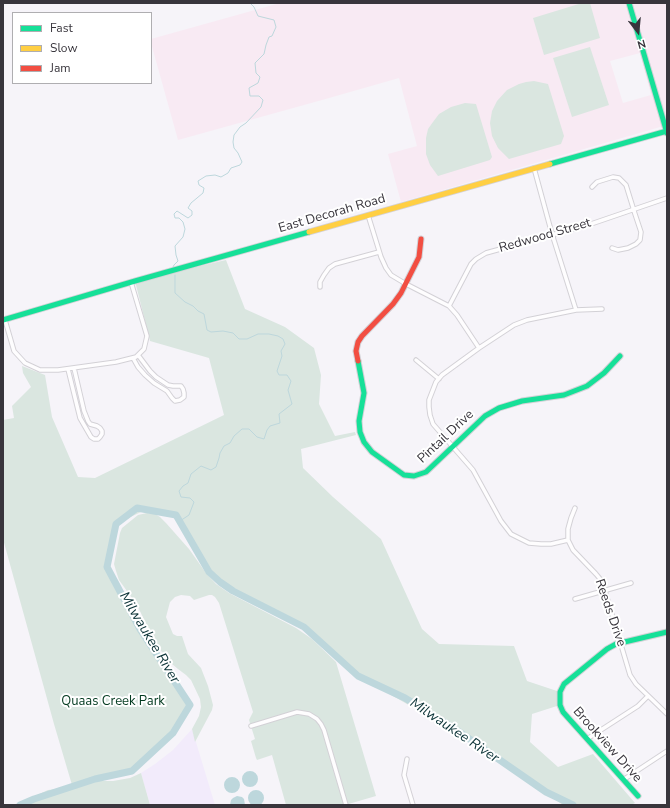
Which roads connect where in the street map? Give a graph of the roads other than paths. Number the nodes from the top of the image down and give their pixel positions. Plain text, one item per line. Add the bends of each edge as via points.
1 (629, 3) edge
2 (667, 132) edge
3 (534, 168) junction
4 (592, 186) dead end
5 (667, 198) edge
6 (634, 209) junction
7 (368, 215) junction
8 (552, 234) junction
9 (421, 239) dead end
10 (612, 248) dead end
11 (379, 252) junction
12 (131, 282) junction
13 (406, 284) junction
14 (320, 287) dead end
15 (449, 306) junction
16 (576, 310) junction
17 (602, 310) dead end
18 (4, 320) edge
19 (479, 348) junction
20 (138, 355) junction
21 (620, 356) dead end
22 (133, 358) junction
23 (416, 360) dead end
24 (74, 368) junction
25 (68, 369) junction
26 (438, 378) junction
27 (452, 447) junction
28 (576, 508) dead end
29 (568, 540) junction
30 (631, 583) dead end
31 (605, 590) junction
32 (575, 599) dead end
33 (667, 632) edge
34 (621, 643) junction
35 (648, 696) junction
36 (667, 714) edge
37 (251, 726) dead end
38 (587, 739) junction
39 (667, 751) edge
40 (407, 759) dead end
41 (623, 780) junction
42 (638, 796) dead end
43 (346, 805) edge
44 (413, 805) edge

1 - 2 street
2 - 3 street, East Decorah Road
3 - 7 street, East Decorah Road
3 - 8 street
4 - 6 street via 613,177 619,178 626,185
5 - 6 street, Redwood Street
6 - 8 street, Redwood Street
6 - 10 street via 640,240 628,248
7 - 11 street
7 - 12 street, East Decorah Road
8 - 15 street, Redwood Street via 486,253 476,259 467,269
8 - 16 street
9 - 13 street via 419,257
11 - 13 street via 391,275
11 - 14 street via 335,264 324,275
12 - 18 street, East Decorah Road
12 - 20 street via 147,336 144,349
13 - 15 street
13 - 27 street, Pintail Drive via 393,304 358,342 356,351 364,393 359,421 360,432 372,452 404,475 414,476 426,472
15 - 19 street
16 - 17 street
16 - 19 street via 514,325
18 - 25 street via 14,351 25,363 40,370
19 - 26 street
20 - 22 street
20 - 22 street via 156,377 168,385 181,386 184,397 175,401 167,391 145,375
21 - 27 street, Pintail Drive via 587,386 564,395 522,401 498,408 485,416
22 - 24 street
23 - 26 street
24 - 25 street
24 - 25 street via 88,421 102,431 98,439 91,437 80,418
26 - 27 street via 429,400 430,415 433,424
27 - 29 street via 473,470 511,534 528,543 551,544
28 - 29 street via 569,523
29 - 31 street, Reeds Drive via 573,550 601,580
30 - 31 street
31 - 32 street
31 - 34 street, Reeds Drive
33 - 34 street, Brookview Drive
34 - 35 street, Reeds Drive via 630,675
34 - 38 street, Brookview Drive via 607,648 564,684 560,692 563,712
35 - 36 street, Reeds Drive
35 - 38 street via 638,706
37 - 43 street via 297,712 309,714 317,719 324,730
38 - 41 street, Brookview Drive
39 - 41 street
40 - 44 street via 404,775
41 - 42 street, Brookview Drive

